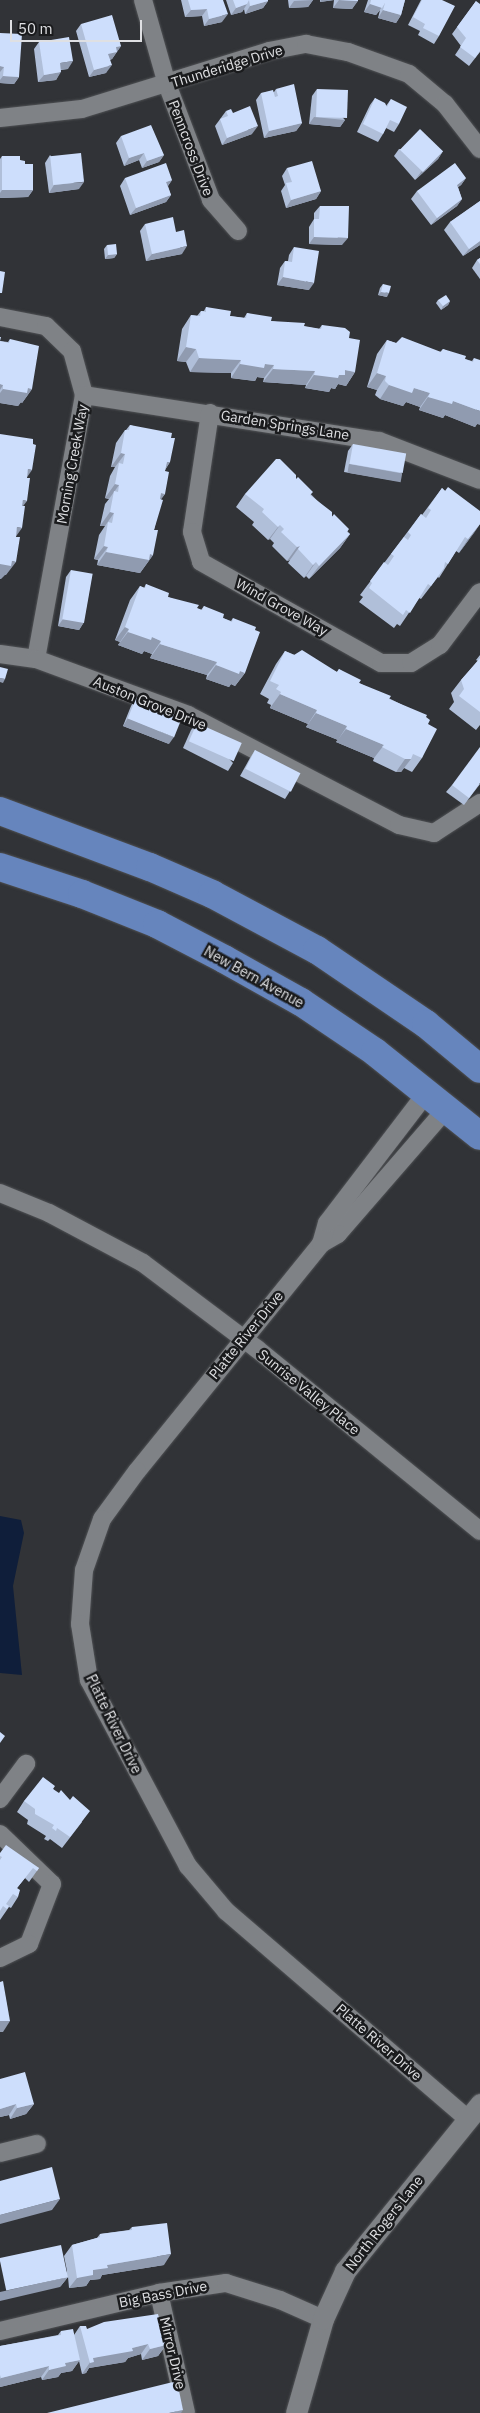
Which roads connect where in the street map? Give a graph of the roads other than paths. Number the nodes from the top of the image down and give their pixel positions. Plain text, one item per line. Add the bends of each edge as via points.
1 (142, 0) edge
2 (167, 84) junction
3 (0, 118) edge
4 (480, 149) edge
5 (238, 231) dead end
6 (0, 317) edge
7 (84, 395) junction
8 (210, 413) junction
9 (480, 480) edge
10 (480, 592) edge
11 (0, 654) edge
12 (36, 659) junction
13 (480, 803) edge
14 (0, 811) edge
15 (0, 867) edge
16 (480, 1069) edge
17 (437, 1100) junction
18 (480, 1136) edge
19 (0, 1193) edge
20 (321, 1244) junction
21 (243, 1338) junction
22 (480, 1531) edge
23 (26, 1764) dead end
24 (0, 1799) edge
25 (0, 1834) edge
26 (0, 1958) edge
27 (474, 2111) edge
28 (37, 2144) dead end
29 (0, 2153) edge
30 (159, 2293) junction
31 (323, 2319) junction
32 (0, 2332) edge
33 (186, 2413) edge
34 (296, 2413) edge

1 - 2 street, Penncross Drive
2 - 3 street, Thunderidge Drive via 82,109
2 - 4 street, Thunderidge Drive via 269,51 306,44 348,52 409,74 445,104
2 - 5 street, Penncross Drive via 211,200
6 - 7 street, Morning Creek Way via 46,326 72,350
7 - 8 street, Garden Springs Lane
7 - 12 street, Morning Creek Way
8 - 9 street, Garden Springs Lane via 379,441
8 - 10 street, Wind Grove Way via 192,532 201,562 381,663 411,663 440,645
11 - 12 street, Auston Grove Drive
12 - 13 street, Auston Grove Drive via 188,715 399,825 434,832
14 - 16 main road via 150,867 212,894 317,950 426,1024
15 - 17 main road, New Bern Avenue via 140,917 224,958 301,1002
17 - 18 main road, New Bern Avenue
17 - 20 street, Platte River Drive via 338,1234
17 - 20 street, Platte River Drive via 327,1223
19 - 21 street, Sunrise Valley Place via 49,1213 143,1263
20 - 21 street, Platte River Drive
21 - 22 street, Sunrise Valley Place
21 - 27 street, Platte River Drive via 102,1519 83,1579 80,1624 89,1680 188,1866 226,1911
23 - 24 street
25 - 26 street via 52,1884 29,1944
27 - 31 street, North Rogers Lane via 345,2271
28 - 29 street
30 - 31 street, Big Bass Drive via 226,2283 280,2300
30 - 32 street, Big Bass Drive
30 - 33 street, Mirror Drive
31 - 34 street, North Rogers Lane

